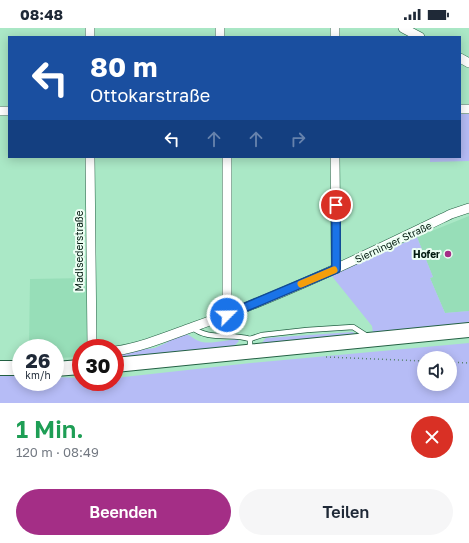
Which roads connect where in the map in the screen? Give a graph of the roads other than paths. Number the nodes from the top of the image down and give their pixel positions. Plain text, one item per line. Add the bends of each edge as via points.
1 (403, 28) edge
2 (418, 36) edge
3 (90, 158) edge
4 (227, 158) edge
5 (335, 158) edge
6 (469, 208) edge
7 (336, 269) junction
8 (227, 315) junction
9 (192, 328) junction
10 (469, 330) edge
11 (91, 339) edge
12 (250, 346) junction
13 (124, 349) edge
14 (124, 364) edge
15 (0, 368) edge
16 (12, 368) edge

1 - 2 street
3 - 11 street, Madlsederstraße
4 - 8 street
5 - 7 street
6 - 7 street, Sierninger Straße via 451,214
7 - 8 street, Sierninger Straße
8 - 9 street, Sierninger Straße
9 - 12 lane via 201,334 241,336
9 - 13 street, Sierninger Straße
10 - 12 main road via 373,341
12 - 14 main road
15 - 16 main road

